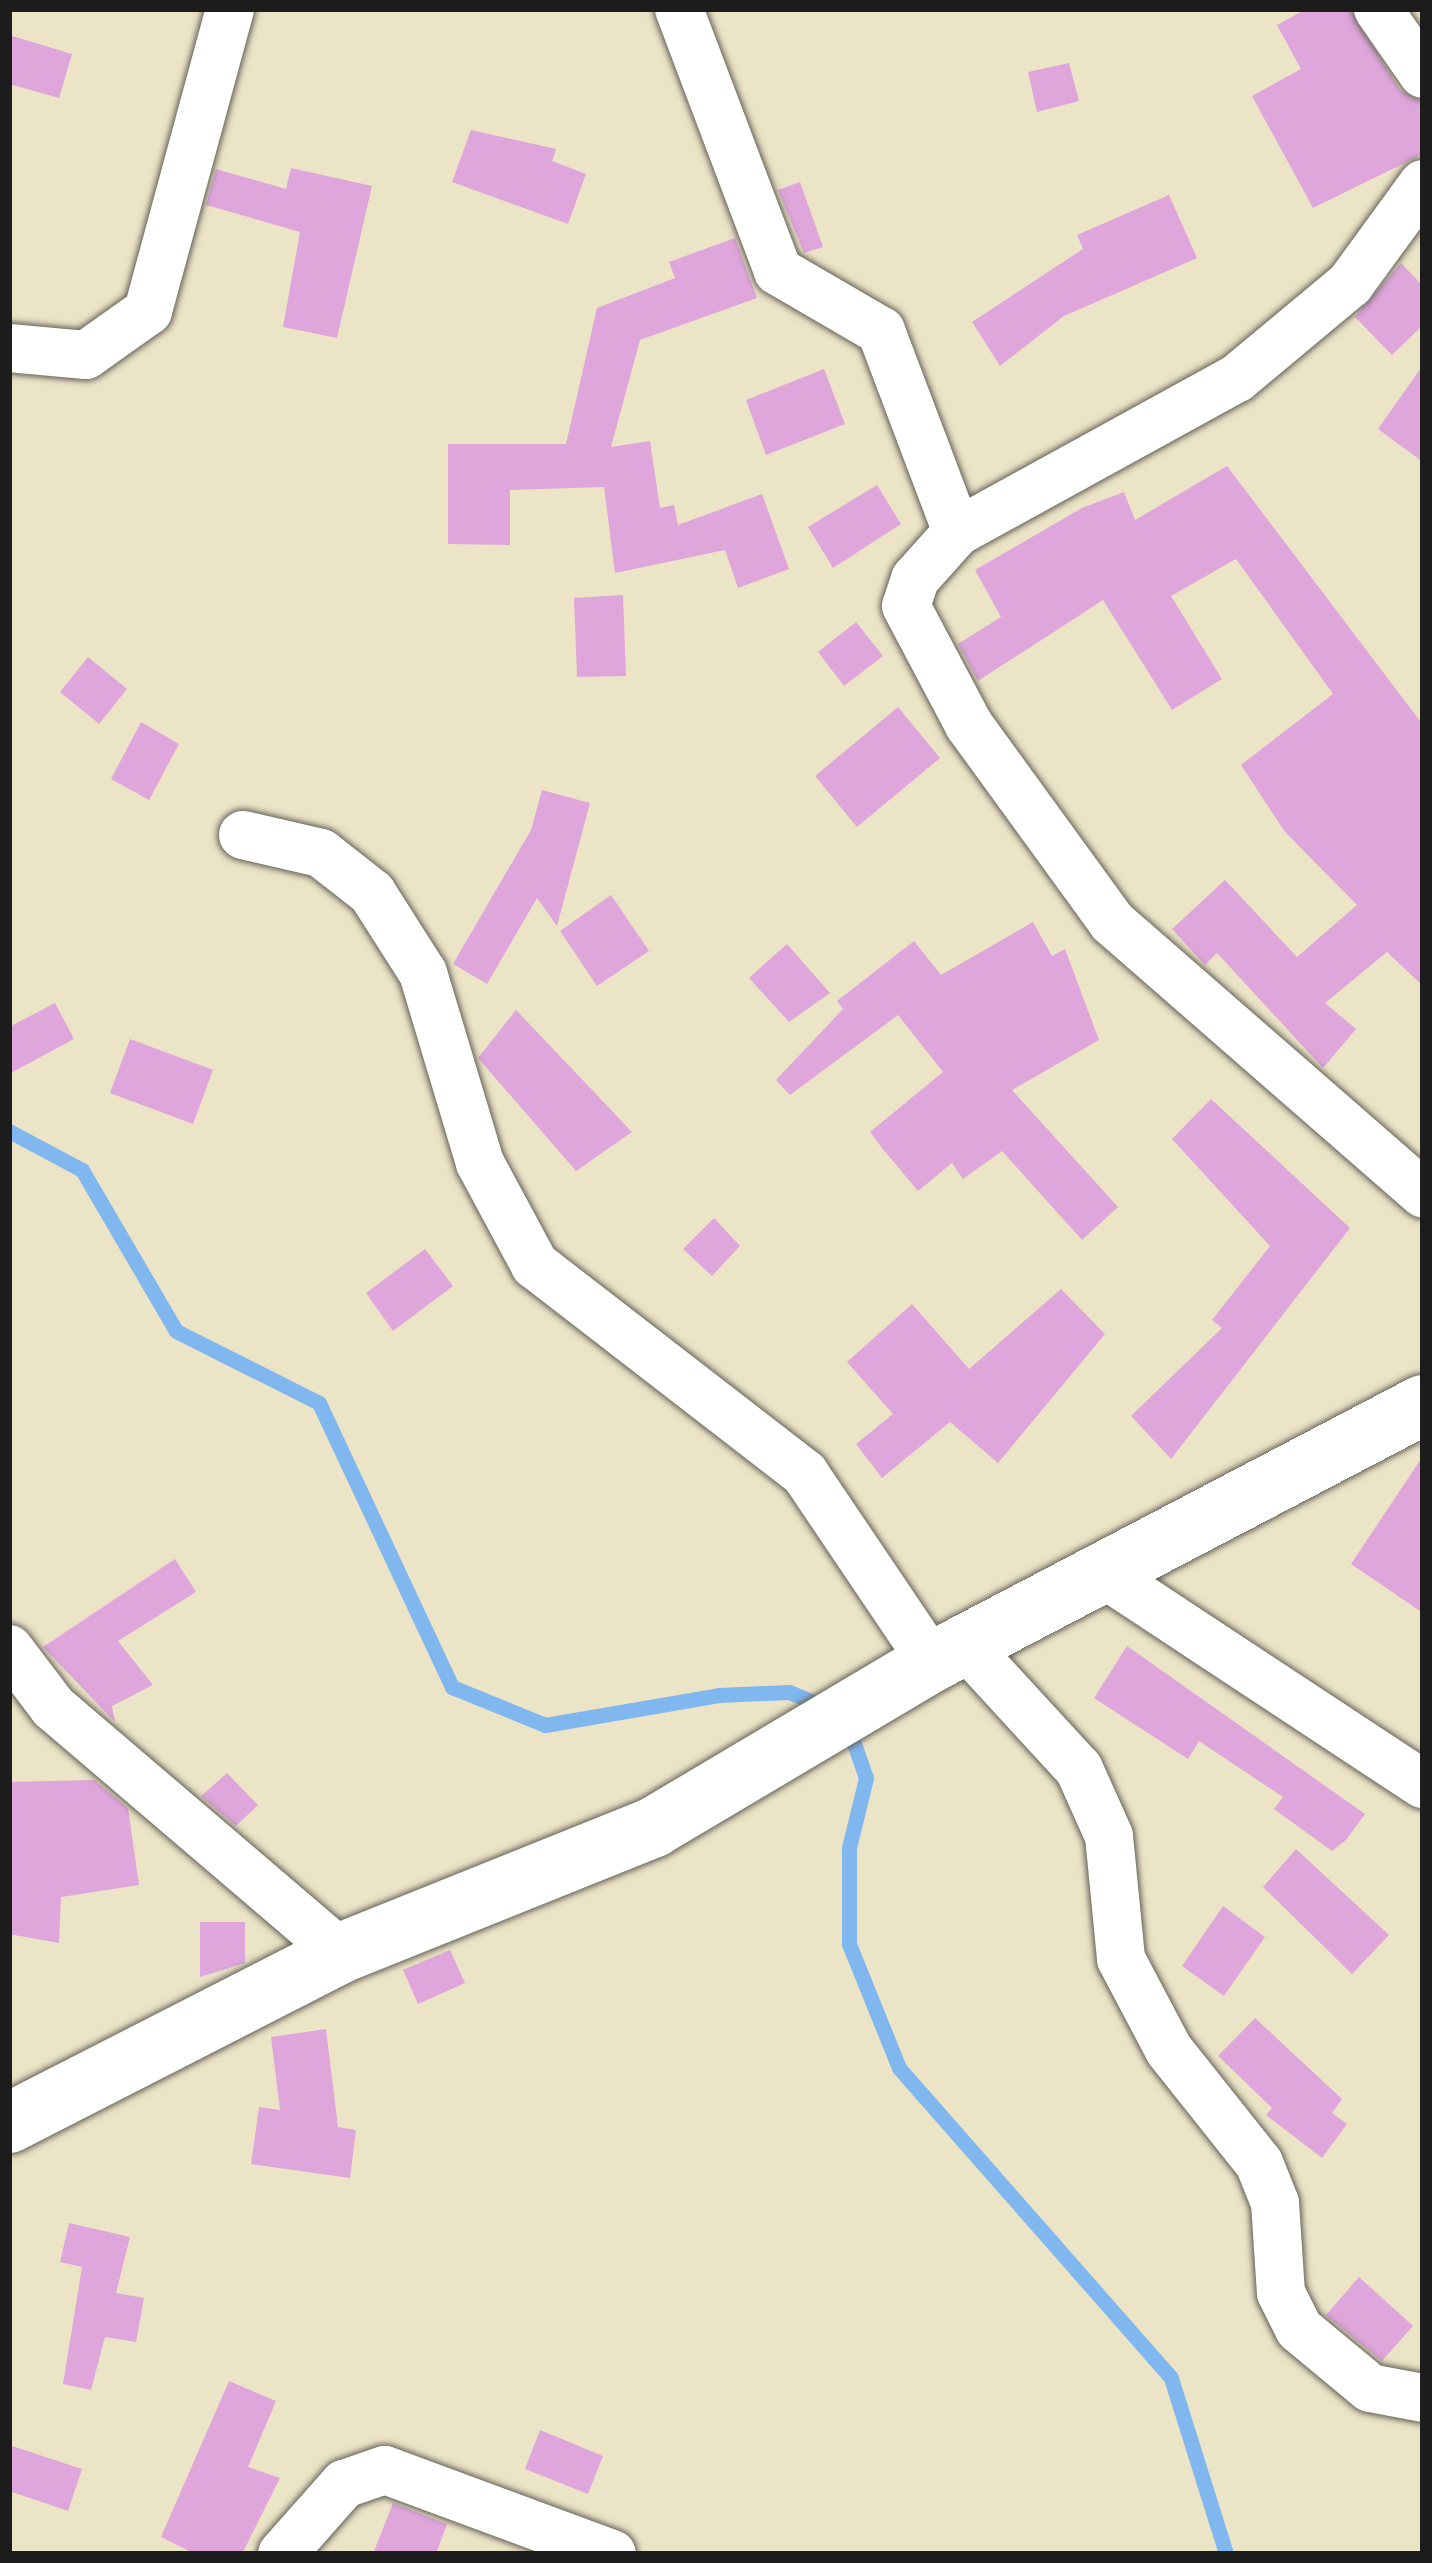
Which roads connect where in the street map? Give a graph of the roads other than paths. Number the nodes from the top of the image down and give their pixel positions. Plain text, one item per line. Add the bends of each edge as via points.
1 (230, 9) edge
2 (680, 9) edge
3 (1378, 9) edge
4 (1423, 74) edge
5 (1423, 184) edge
6 (9, 348) edge
7 (957, 532) junction
8 (243, 835) dead end
9 (1423, 1193) edge
10 (1423, 1405) edge
11 (1104, 1574) junction
12 (9, 1649) edge
13 (948, 1653) junction
14 (1423, 1784) edge
15 (340, 1953) junction
16 (9, 2122) edge
17 (1423, 2398) edge
18 (283, 2554) edge
19 (612, 2554) edge

1 - 6 street via 228,47 148,311 86,355
2 - 7 street via 778,271 881,331
3 - 4 street
5 - 7 street via 1350,284 1238,378
7 - 9 street via 915,578 906,606 969,725 1112,922
8 - 13 street via 321,853 372,892 423,974 480,1163 535,1265 805,1474
10 - 11 street
11 - 13 street
11 - 14 street
12 - 15 street via 52,1708
13 - 15 street via 654,1827
13 - 17 street via 1079,1769 1108,1836 1121,1959 1168,2050 1258,2163 1275,2203 1281,2293 1299,2329 1370,2388
15 - 16 street
18 - 19 street via 344,2484 385,2470

